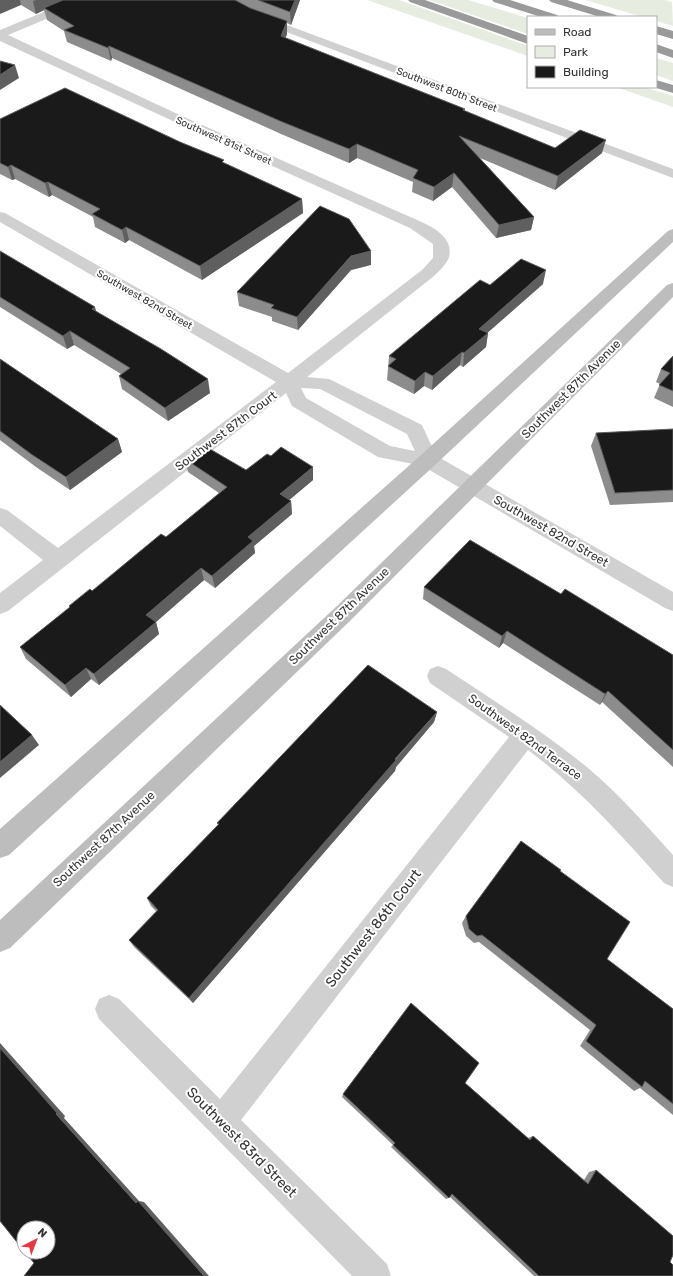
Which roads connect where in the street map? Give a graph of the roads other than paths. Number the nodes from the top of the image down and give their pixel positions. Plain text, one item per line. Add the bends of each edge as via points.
1 (83, 0) edge
2 (222, 0) edge
3 (414, 0) edge
4 (498, 0) edge
5 (555, 0) edge
6 (550, 16) edge
7 (609, 16) edge
8 (657, 30) edge
9 (0, 35) edge
10 (673, 35) edge
11 (527, 40) edge
12 (657, 48) edge
13 (673, 54) edge
14 (657, 84) edge
15 (673, 89) edge
16 (673, 174) edge
17 (0, 216) edge
18 (673, 234) edge
19 (442, 250) joint
20 (673, 288) edge
21 (290, 382) junction
22 (428, 460) junction
23 (473, 486) junction
24 (0, 515) edge
25 (58, 560) junction
26 (673, 602) edge
27 (0, 605) edge
28 (438, 676) dead end
29 (525, 735) junction
30 (0, 846) edge
31 (673, 874) edge
32 (0, 938) edge
33 (109, 1009) dead end
34 (221, 1121) junction
35 (375, 1276) edge

1 - 9 street
2 - 16 street, Southwest 80th Street via 261,19
3 - 11 highway
4 - 6 highway
5 - 7 highway
8 - 10 highway
9 - 19 street, Southwest 81st Street via 172,117 402,219 434,237
12 - 13 highway
14 - 15 highway
17 - 21 street, Southwest 82nd Street
18 - 22 main road
19 - 21 street, Southwest 87th Court via 441,257 432,269
20 - 23 main road, Southwest 87th Avenue
21 - 22 street, Southwest 82nd Street via 298,402 385,452
21 - 22 street, Southwest 82nd Street via 323,383 415,430
21 - 25 street, Southwest 87th Court
22 - 23 street, Southwest 82nd Street
22 - 30 main road
23 - 26 street, Southwest 82nd Street
23 - 32 main road, Southwest 87th Avenue via 345,612
24 - 25 street
25 - 27 street, Southwest 87th Court
28 - 29 street, Southwest 82nd Terrace
29 - 31 street, Southwest 82nd Terrace via 580,777 605,800
29 - 34 street, Southwest 86th Court
33 - 34 street, Southwest 83rd Street
34 - 35 street, Southwest 83rd Street

